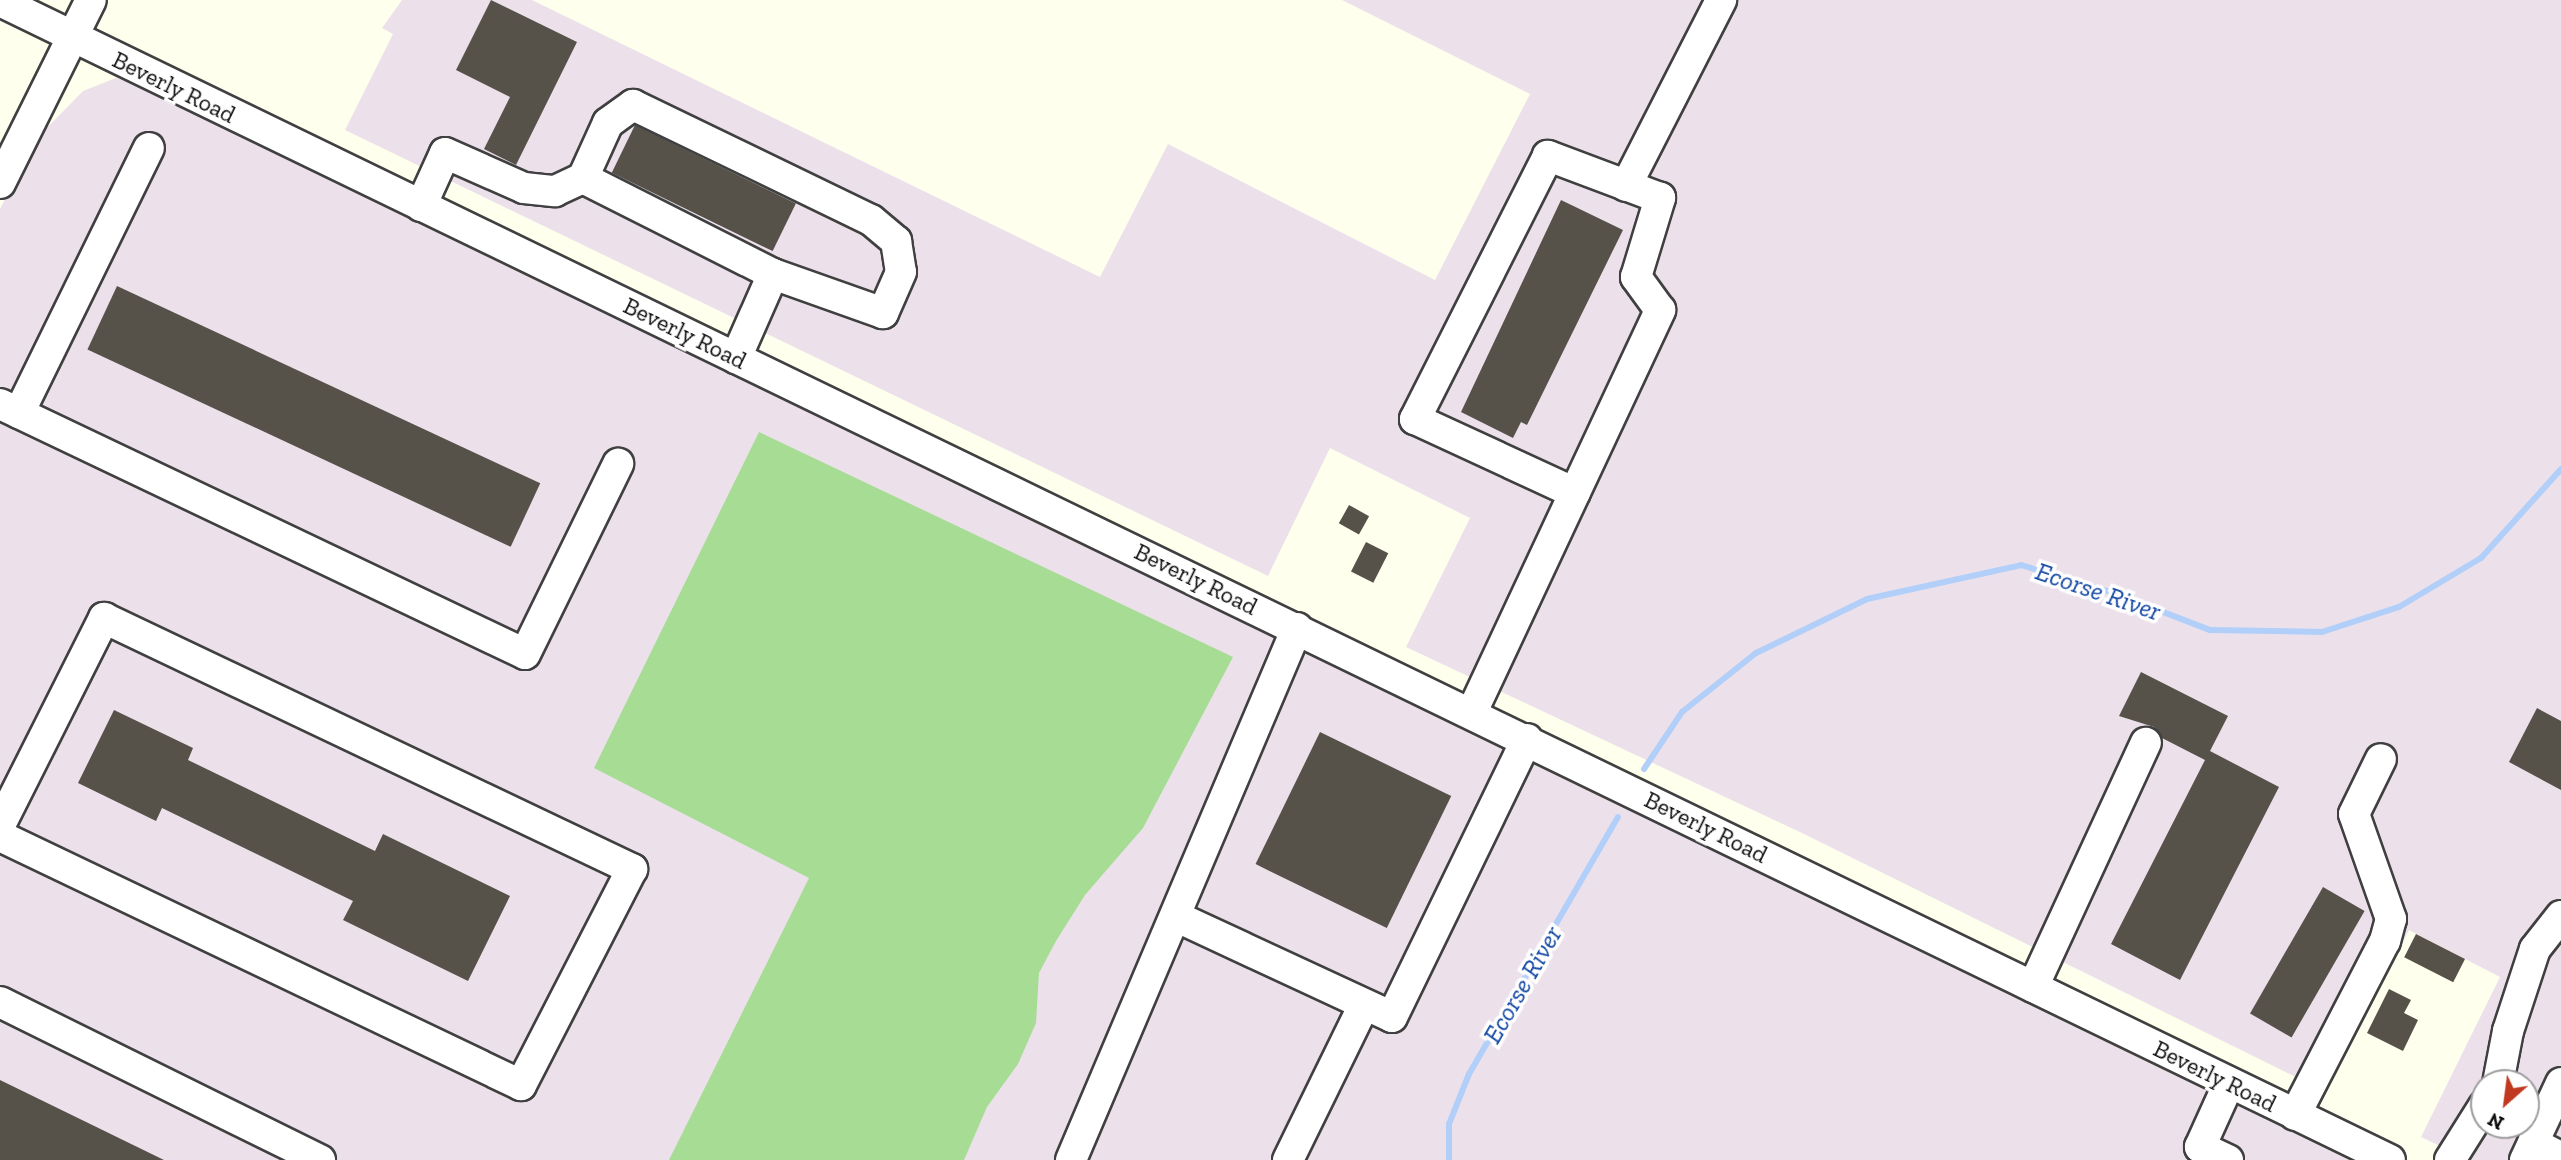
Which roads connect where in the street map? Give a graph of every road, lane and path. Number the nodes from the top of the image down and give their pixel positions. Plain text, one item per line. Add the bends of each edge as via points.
1 (92, 0) edge
2 (1721, 0) edge
3 (0, 1) edge
4 (74, 36) junction
5 (149, 148) dead end
6 (583, 178) junction
7 (0, 183) edge
8 (1626, 186) junction
9 (421, 206) junction
10 (774, 274) junction
11 (736, 358) junction
12 (9, 408) edge
13 (618, 464) dead end
14 (1574, 493) junction
15 (1297, 628) junction
16 (1472, 712) junction
17 (1527, 739) junction
18 (2146, 743) dead end
19 (2381, 759) dead end
20 (0, 825) edge
21 (0, 836) edge
22 (2561, 916) edge
23 (1177, 917) junction
24 (2033, 987) junction
25 (0, 1002) edge
26 (1364, 1005) junction
27 (2501, 1069) edge
28 (2229, 1083) junction
29 (2561, 1083) edge
30 (2295, 1115) junction
31 (2470, 1128) edge
32 (2529, 1152) edge
33 (2197, 1154) edge
34 (2561, 1157) edge
35 (2380, 1158) edge
36 (320, 1160) edge
37 (1071, 1160) edge
38 (1288, 1160) edge
39 (2228, 1160) edge
40 (2450, 1160) edge

1 - 4 street
2 - 8 street
3 - 4 street, Beverly Road
4 - 7 street
4 - 9 street, Beverly Road
5 - 12 street
6 - 9 street via 555,191 524,188 445,153
6 - 10 street
6 - 10 street via 608,123 634,105 871,220 896,242 901,272 883,313
8 - 14 street via 1660,198 1636,277 1660,310
8 - 14 street via 1548,156 1415,419
9 - 11 street, Beverly Road
10 - 11 street
11 - 15 street, Beverly Road
12 - 13 street via 525,654
14 - 16 street
15 - 16 street, Beverly Road
15 - 23 street
16 - 17 street, Beverly Road
17 - 24 street, Beverly Road
17 - 26 street via 1392,1017
18 - 24 street
19 - 30 street via 2354,814 2391,919 2385,941
20 - 21 street via 104,618 632,869 521,1085
22 - 27 street via 2535,949
23 - 26 street
23 - 37 street
24 - 28 street, Beverly Road
25 - 36 street
26 - 38 street
28 - 30 street, Beverly Road
28 - 33 street
29 - 32 street
30 - 35 street, Beverly Road
31 - 40 street
32 - 34 street
33 - 39 street

